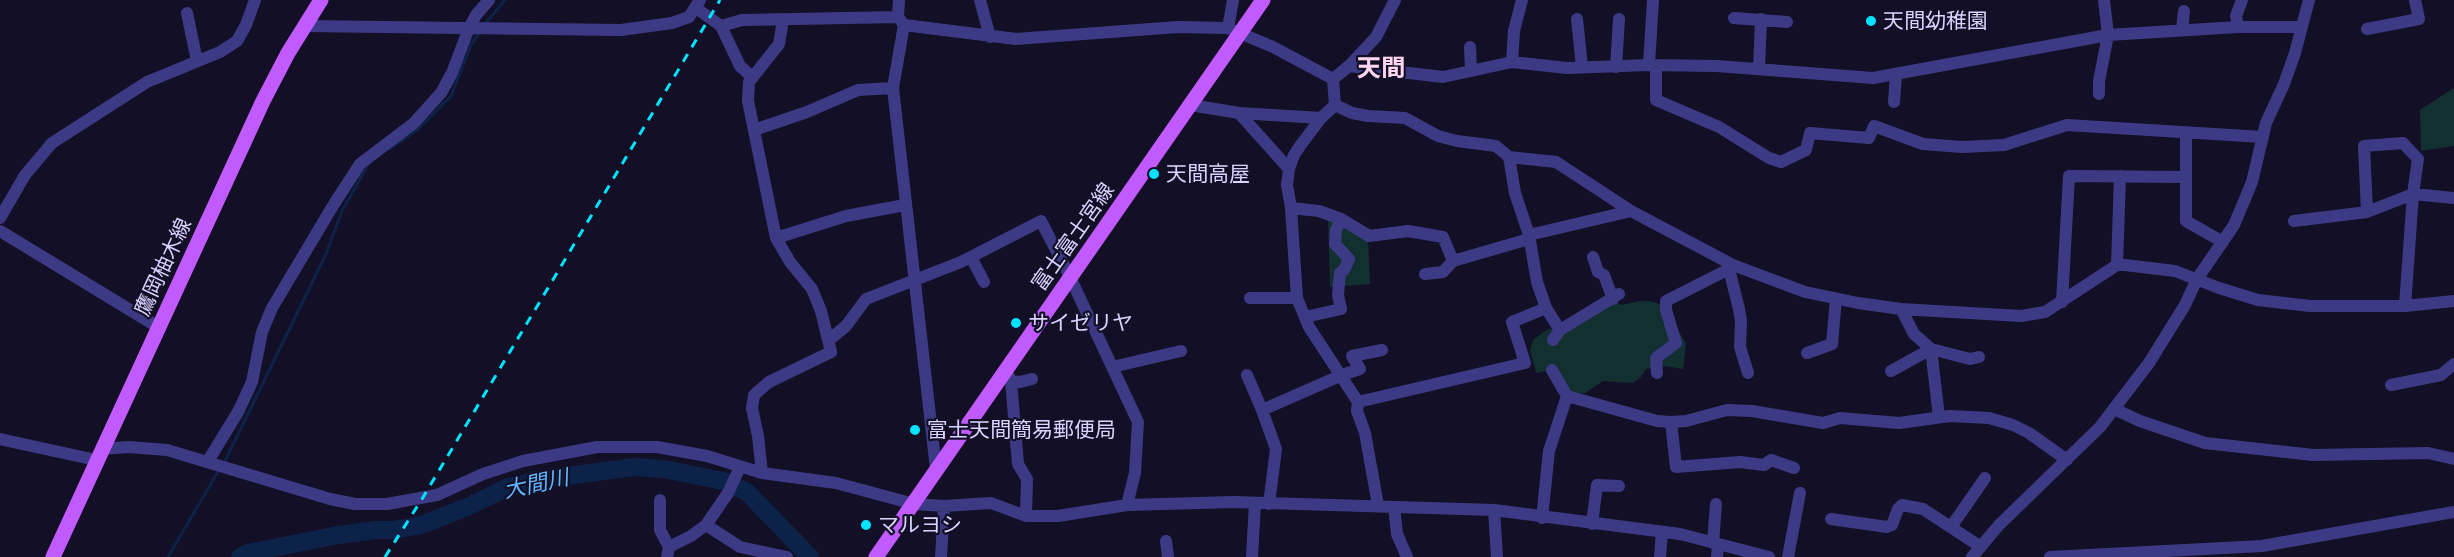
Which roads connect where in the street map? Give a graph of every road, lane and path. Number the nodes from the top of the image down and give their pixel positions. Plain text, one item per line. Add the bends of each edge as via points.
1 (255, 0) edge
2 (321, 0) edge
3 (489, 0) edge
4 (899, 0) edge
5 (1233, 0) edge
6 (1263, 0) edge
7 (1395, 0) edge
8 (1522, 0) edge
9 (1653, 0) edge
10 (2104, 0) edge
11 (2242, 0) edge
12 (2309, 0) edge
13 (2415, 0) edge
14 (983, 1) edge
15 (698, 4) edge
16 (2184, 11) dead end
17 (187, 13) dead end
18 (1577, 18) dead end
19 (1734, 18) dead end
20 (1619, 19) dead end
21 (1761, 19) junction
22 (783, 20) junction
23 (901, 21) junction
24 (1788, 22) dead end
25 (305, 26) junction
26 (722, 26) junction
27 (2238, 27) junction
28 (2302, 27) junction
29 (470, 28) junction
30 (2367, 29) dead end
31 (2182, 30) junction
32 (1234, 31) junction
33 (2108, 35) junction
34 (990, 37) junction
35 (1470, 47) dead end
36 (197, 60) junction
37 (1512, 62) junction
38 (1349, 66) junction
39 (1653, 66) junction
40 (1582, 67) junction
41 (1616, 67) junction
42 (1759, 69) junction
43 (1471, 71) junction
44 (1896, 75) junction
45 (752, 77) junction
46 (1333, 80) junction
47 (893, 88) junction
48 (2099, 94) dead end
49 (1894, 102) dead end
50 (1190, 105) junction
51 (1335, 105) junction
52 (1239, 113) junction
53 (1321, 118) junction
54 (754, 130) junction
55 (2186, 132) junction
56 (2263, 137) junction
57 (1509, 157) junction
58 (1289, 170) junction
59 (2120, 176) junction
60 (2185, 177) junction
61 (2413, 194) junction
62 (2454, 198) edge
63 (905, 205) junction
64 (1291, 208) junction
65 (1631, 211) junction
66 (2367, 212) junction
67 (0, 218) edge
68 (1341, 219) junction
69 (2294, 221) dead end
70 (0, 231) edge
71 (1529, 237) junction
72 (776, 238) junction
73 (2223, 242) junction
74 (971, 257) junction
75 (1593, 257) dead end
76 (1453, 261) junction
77 (2117, 265) junction
78 (1731, 267) junction
79 (1425, 274) dead end
80 (1070, 277) junction
81 (2197, 279) junction
82 (914, 281) junction
83 (984, 282) dead end
84 (2454, 292) edge
85 (1250, 298) dead end
86 (1297, 298) junction
87 (1836, 299) junction
88 (2062, 302) junction
89 (2454, 302) edge
90 (2405, 306) junction
91 (1546, 308) junction
92 (1901, 309) junction
93 (1305, 317) junction
94 (158, 327) junction
95 (829, 340) junction
96 (1931, 349) junction
97 (1382, 350) dead end
98 (1181, 351) dead end
99 (1807, 353) dead end
100 (1979, 357) dead end
101 (2454, 364) edge
102 (1112, 367) junction
103 (1552, 370) dead end
104 (1891, 370) dead end
105 (1657, 373) dead end
106 (1748, 373) dead end
107 (1246, 375) dead end
108 (1342, 375) junction
109 (1009, 376) junction
110 (1032, 379) dead end
111 (2391, 385) dead end
112 (1567, 396) junction
113 (1358, 402) junction
114 (2114, 409) junction
115 (1262, 410) junction
116 (1939, 417) junction
117 (1671, 423) junction
118 (0, 439) edge
119 (99, 455) junction
120 (2454, 459) edge
121 (2067, 460) junction
122 (211, 462) junction
123 (740, 467) junction
124 (1794, 468) dead end
125 (936, 469) junction
126 (762, 473) junction
127 (1985, 478) dead end
128 (1619, 486) dead end
129 (1800, 493) dead end
130 (660, 500) dead end
131 (1255, 503) junction
132 (914, 504) junction
133 (1269, 504) junction
134 (1716, 504) dead end
135 (1127, 505) junction
136 (944, 506) junction
137 (1378, 506) junction
138 (1394, 507) junction
139 (1494, 510) junction
140 (2454, 512) edge
141 (1026, 516) junction
142 (1542, 518) junction
143 (1831, 519) dead end
144 (1592, 524) junction
145 (706, 525) junction
146 (1951, 527) junction
147 (1662, 532) junction
148 (1166, 541) dead end
149 (1981, 547) junction
150 (1716, 548) edge
151 (668, 552) edge
152 (53, 557) edge
153 (787, 557) edge
154 (876, 557) edge
155 (940, 557) edge
156 (1168, 557) edge
157 (1252, 557) edge
158 (1407, 557) edge
159 (1497, 557) edge
160 (1660, 557) edge
161 (1769, 557) edge
162 (1788, 557) edge
163 (1972, 557) edge
164 (2050, 557) edge

1 - 36 street via 237,41
2 - 25 main road, 鷹岡柚木線
3 - 29 street
4 - 23 street
5 - 32 street
6 - 32 main road, 富士富士宮線
7 - 38 street via 1376,37
8 - 37 street
9 - 39 street
10 - 33 street
11 - 27 street via 2235,16
12 - 28 street
13 - 30 street via 2419,19
14 - 34 street
15 - 26 street
15 - 29 street via 689,17 672,23 621,30
16 - 31 street
17 - 36 street
18 - 40 street
19 - 21 street
20 - 41 street
21 - 24 street
21 - 42 street
22 - 23 street
22 - 26 street via 742,21
22 - 45 street via 778,44
23 - 34 street
23 - 47 street
25 - 29 street
25 - 94 main road, 鷹岡柚木線 via 267,93
26 - 45 street via 740,66
27 - 28 street
27 - 31 street
28 - 56 street
29 - 122 street via 441,93 414,123 360,164 334,204 272,308 262,332 252,382
31 - 33 street
32 - 34 street via 1178,27 1040,38
32 - 46 street
32 - 50 main road, 富士富士宮線
33 - 44 street
33 - 48 street
35 - 43 street
36 - 67 street via 147,82 52,143 25,175
37 - 40 street
37 - 43 street
38 - 43 street via 1443,77
38 - 46 street
39 - 41 street
39 - 42 street
39 - 55 street via 1656,100 1719,127 1780,162 1806,150 1810,133 1869,138 1874,126 1923,144 1962,147 2004,145 2067,125
40 - 41 street
42 - 44 street via 1852,78
44 - 49 street
45 - 54 street via 748,101
46 - 51 street
47 - 54 street via 858,90
47 - 63 street
50 - 52 street
50 - 80 main road, 富士富士宮線
51 - 53 street
51 - 57 street via 1368,116 1405,118 1438,136 1496,146
52 - 53 street
52 - 58 street
53 - 58 street via 1294,155
54 - 72 street
55 - 56 street
55 - 60 street
56 - 73 street via 2252,182
57 - 65 street via 1556,162
57 - 71 street
58 - 64 street
59 - 60 street
59 - 77 street
59 - 88 street via 2069,176
60 - 73 street via 2186,220
61 - 62 street
61 - 66 street
61 - 66 street via 2418,159 2410,148 2403,143 2364,146
61 - 90 street
63 - 72 street via 846,216
63 - 82 street
64 - 68 street via 1319,211
64 - 86 street
65 - 71 street
65 - 78 street
66 - 69 street
68 - 76 street via 1369,236 1408,231 1443,237
68 - 93 street via 1335,244 1349,258 1340,273 1341,309
70 - 94 street
71 - 76 street
71 - 91 street
72 - 95 street via 812,289
73 - 81 street
74 - 80 street via 1041,220
74 - 82 street
74 - 83 street
75 - 91 street via 1598,272 1616,296 1556,335
76 - 79 street via 1443,272
77 - 81 street via 2175,271
77 - 88 street
78 - 87 street
78 - 105 street via 1666,301 1676,343 1656,358
78 - 106 street via 1742,321 1740,347
80 - 102 street
80 - 109 main road, 富士富士宮線
81 - 90 street via 2258,300 2310,306
81 - 114 street via 2166,336
82 - 95 street via 866,299 846,326
82 - 125 street
84 - 89 street
85 - 86 street
86 - 93 street
87 - 92 street
87 - 99 street via 1832,344
88 - 92 street via 2045,312 2005,316
89 - 90 street
91 - 113 street via 1512,322 1526,363
92 - 96 street via 1914,334
93 - 108 street
94 - 119 main road, 鷹岡柚木線
95 - 126 street via 831,352 769,382 754,394 752,408
96 - 100 street via 1970,359
96 - 104 street
96 - 116 street
97 - 108 street via 1352,356 1360,369
98 - 102 street
101 - 111 street via 2441,375
102 - 135 street via 1138,422 1135,473
103 - 112 street
107 - 115 street
108 - 113 street
108 - 115 street
109 - 110 street via 1020,382
109 - 125 main road, 富士富士宮線
109 - 141 street via 1018,464 1027,478
112 - 117 street
112 - 142 street via 1549,451
113 - 137 street
114 - 120 street via 2205,443 2313,455 2428,453
114 - 121 street
115 - 133 street via 1276,449
116 - 117 street via 1899,423 1840,417 1823,423 1752,411 1727,411
116 - 121 street via 1989,418 2013,425
117 - 124 street via 1676,467 1740,462 1764,465 1771,460
118 - 119 street
119 - 122 street via 129,447 167,450
119 - 152 main road, 鷹岡柚木線
121 - 149 street
122 - 123 street via 355,504 387,504 437,495 523,460 597,447 657,447 691,452
123 - 126 street
123 - 145 street via 736,480
125 - 132 main road, 富士富士宮線
126 - 132 street via 836,483
127 - 146 street
128 - 144 street via 1597,485
129 - 162 street
130 - 151 street via 660,530
131 - 133 street
131 - 135 street
131 - 157 street
132 - 136 street
132 - 154 main road, 富士富士宮線
133 - 137 street
134 - 150 street
135 - 141 street via 1058,516
136 - 141 street via 991,503
136 - 155 street
137 - 138 street
138 - 139 street
138 - 158 street via 1397,534
139 - 142 street
139 - 159 street
140 - 164 street via 2262,546
142 - 144 street
143 - 146 street via 1887,527 1892,525 1902,505 1923,509
144 - 147 street
145 - 151 street
145 - 153 street via 740,547
146 - 149 street
147 - 150 street
147 - 160 street
148 - 156 street
149 - 163 street
150 - 161 street

